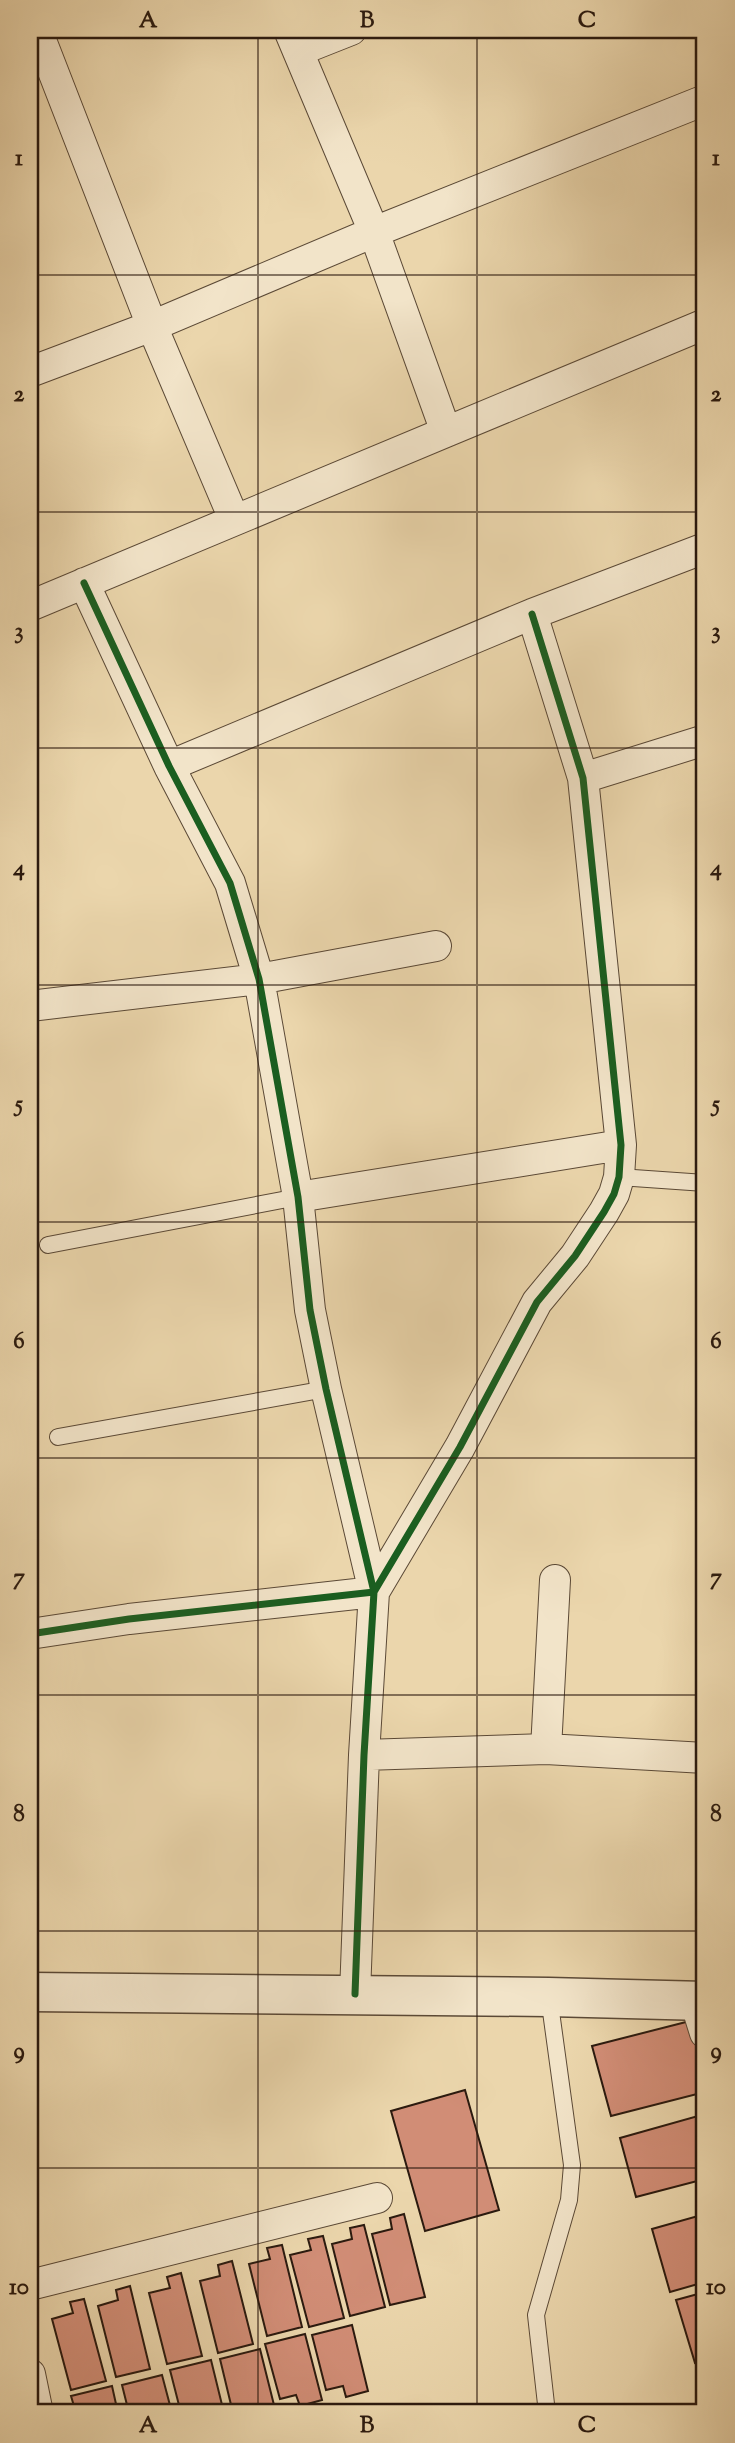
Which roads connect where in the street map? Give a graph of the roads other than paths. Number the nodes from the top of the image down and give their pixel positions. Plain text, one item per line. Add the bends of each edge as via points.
1 (37, 30) edge
2 (351, 30) edge
3 (294, 41) edge
4 (705, 100) edge
5 (374, 232) junction
6 (705, 324) edge
7 (152, 326) junction
8 (30, 372) edge
9 (446, 432) junction
10 (234, 519) junction
11 (705, 548) edge
12 (84, 583) junction
13 (30, 606) edge
14 (532, 614) junction
15 (705, 740) edge
16 (169, 766) junction
17 (583, 778) junction
18 (436, 946) dead end
19 (259, 979) junction
20 (30, 1006) edge
21 (621, 1145) junction
22 (619, 1177) junction
23 (705, 1183) edge
24 (298, 1197) junction
25 (48, 1245) dead end
26 (326, 1389) junction
27 (58, 1437) dead end
28 (555, 1580) dead end
29 (374, 1592) junction
30 (30, 1634) edge
31 (546, 1749) junction
32 (363, 1755) junction
33 (705, 1758) edge
34 (30, 1992) edge
35 (355, 1994) junction
36 (549, 1997) junction
37 (702, 2012) edge
38 (377, 2198) dead end
39 (30, 2285) edge
40 (30, 2374) edge
41 (38, 2413) edge
42 (547, 2413) edge

1 - 7 street
2 - 3 street
3 - 5 street
4 - 5 street
5 - 7 street
5 - 9 street
6 - 9 street
7 - 8 street
7 - 10 street
9 - 10 street
10 - 12 street
11 - 14 street
12 - 13 street
12 - 16 street
14 - 16 street
14 - 17 street
15 - 17 street
16 - 19 street via 230,883
17 - 21 street
18 - 19 street
19 - 20 street
19 - 24 street
21 - 22 street
21 - 24 street
22 - 23 lane
22 - 29 street via 614,1194 583,1245 537,1302 460,1447
24 - 25 lane
24 - 26 street via 310,1310
26 - 27 lane
26 - 29 street
28 - 31 street
29 - 30 street
29 - 32 street
31 - 32 street
31 - 33 street
32 - 35 street
34 - 35 street
35 - 36 street
36 - 37 street
36 - 42 lane via 572,2165 569,2200 536,2315
38 - 39 street
40 - 41 street

